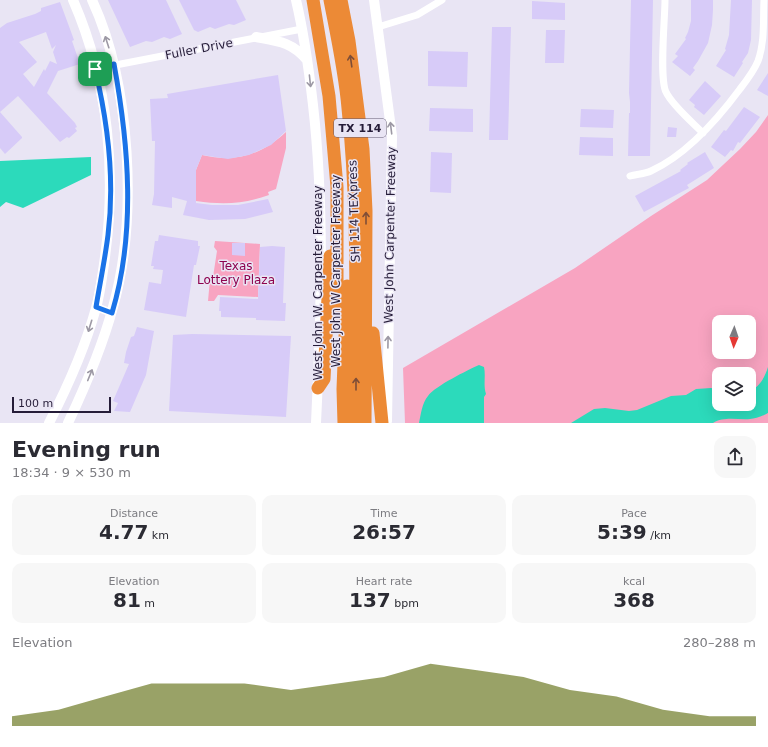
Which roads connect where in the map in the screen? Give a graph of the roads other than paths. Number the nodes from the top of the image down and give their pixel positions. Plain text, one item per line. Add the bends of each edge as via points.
1 (73, 0) edge
2 (92, 0) edge
3 (296, 0) edge
4 (313, 0) edge
5 (322, 0) edge
6 (330, 0) edge
7 (341, 0) edge
8 (374, 0) edge
9 (442, 0) edge
10 (665, 0) edge
11 (764, 0) edge
12 (378, 27) junction
13 (302, 29) junction
14 (256, 37) junction
15 (307, 61) junction
16 (114, 64) junction
17 (95, 69) junction
18 (703, 133) junction
19 (630, 176) dead end
20 (337, 187) junction
21 (366, 257) junction
22 (96, 307) junction
23 (112, 313) junction
24 (318, 388) junction
25 (49, 423) edge
26 (68, 423) edge
27 (316, 423) edge
28 (335, 423) edge
29 (344, 423) edge
30 (356, 423) edge
31 (365, 423) edge
32 (382, 423) edge
33 (387, 423) edge

1 - 17 main road via 81,18
16 -> 2 main road
3 - 13 main road, West John W. Carpenter Freeway
4 - 20 highway, West John W Carpenter Freeway / TX 114 via 329,96
5 - 29 highway, SH 114 TEXpress via 333,52 340,107 346,194
30 -> 6 highway, SH 114 TEXpress via 356,236 352,153 348,106
21 -> 7 highway, TX 114 via 363,149
8 - 12 main road, West John Carpenter Freeway
9 - 12 street via 416,15
10 - 18 street via 663,82 674,103
11 - 18 street via 762,42 757,63 728,106
33 -> 12 main road, West John Carpenter Freeway via 392,136
13 - 14 street, Fuller Drive
13 - 15 main road, West John W. Carpenter Freeway
14 - 15 main road via 285,42 298,50
14 - 16 street, Fuller Drive
15 -> 24 main road, West John W. Carpenter Freeway via 316,134 320,202
16 - 17 street, Fuller Drive
16 - 23 main road via 124,128 128,194 121,271
17 - 22 main road via 107,129 111,198
18 - 19 street via 680,153 650,172
20 - 24 highway via 332,200 324,379
20 - 28 highway, West John W Carpenter Freeway / TX 114
21 - 31 highway, TX 114
21 - 32 highway
22 - 23 main road
22 -> 25 main road via 84,347
26 -> 23 main road via 104,340
24 - 27 main road, West John W. Carpenter Freeway

